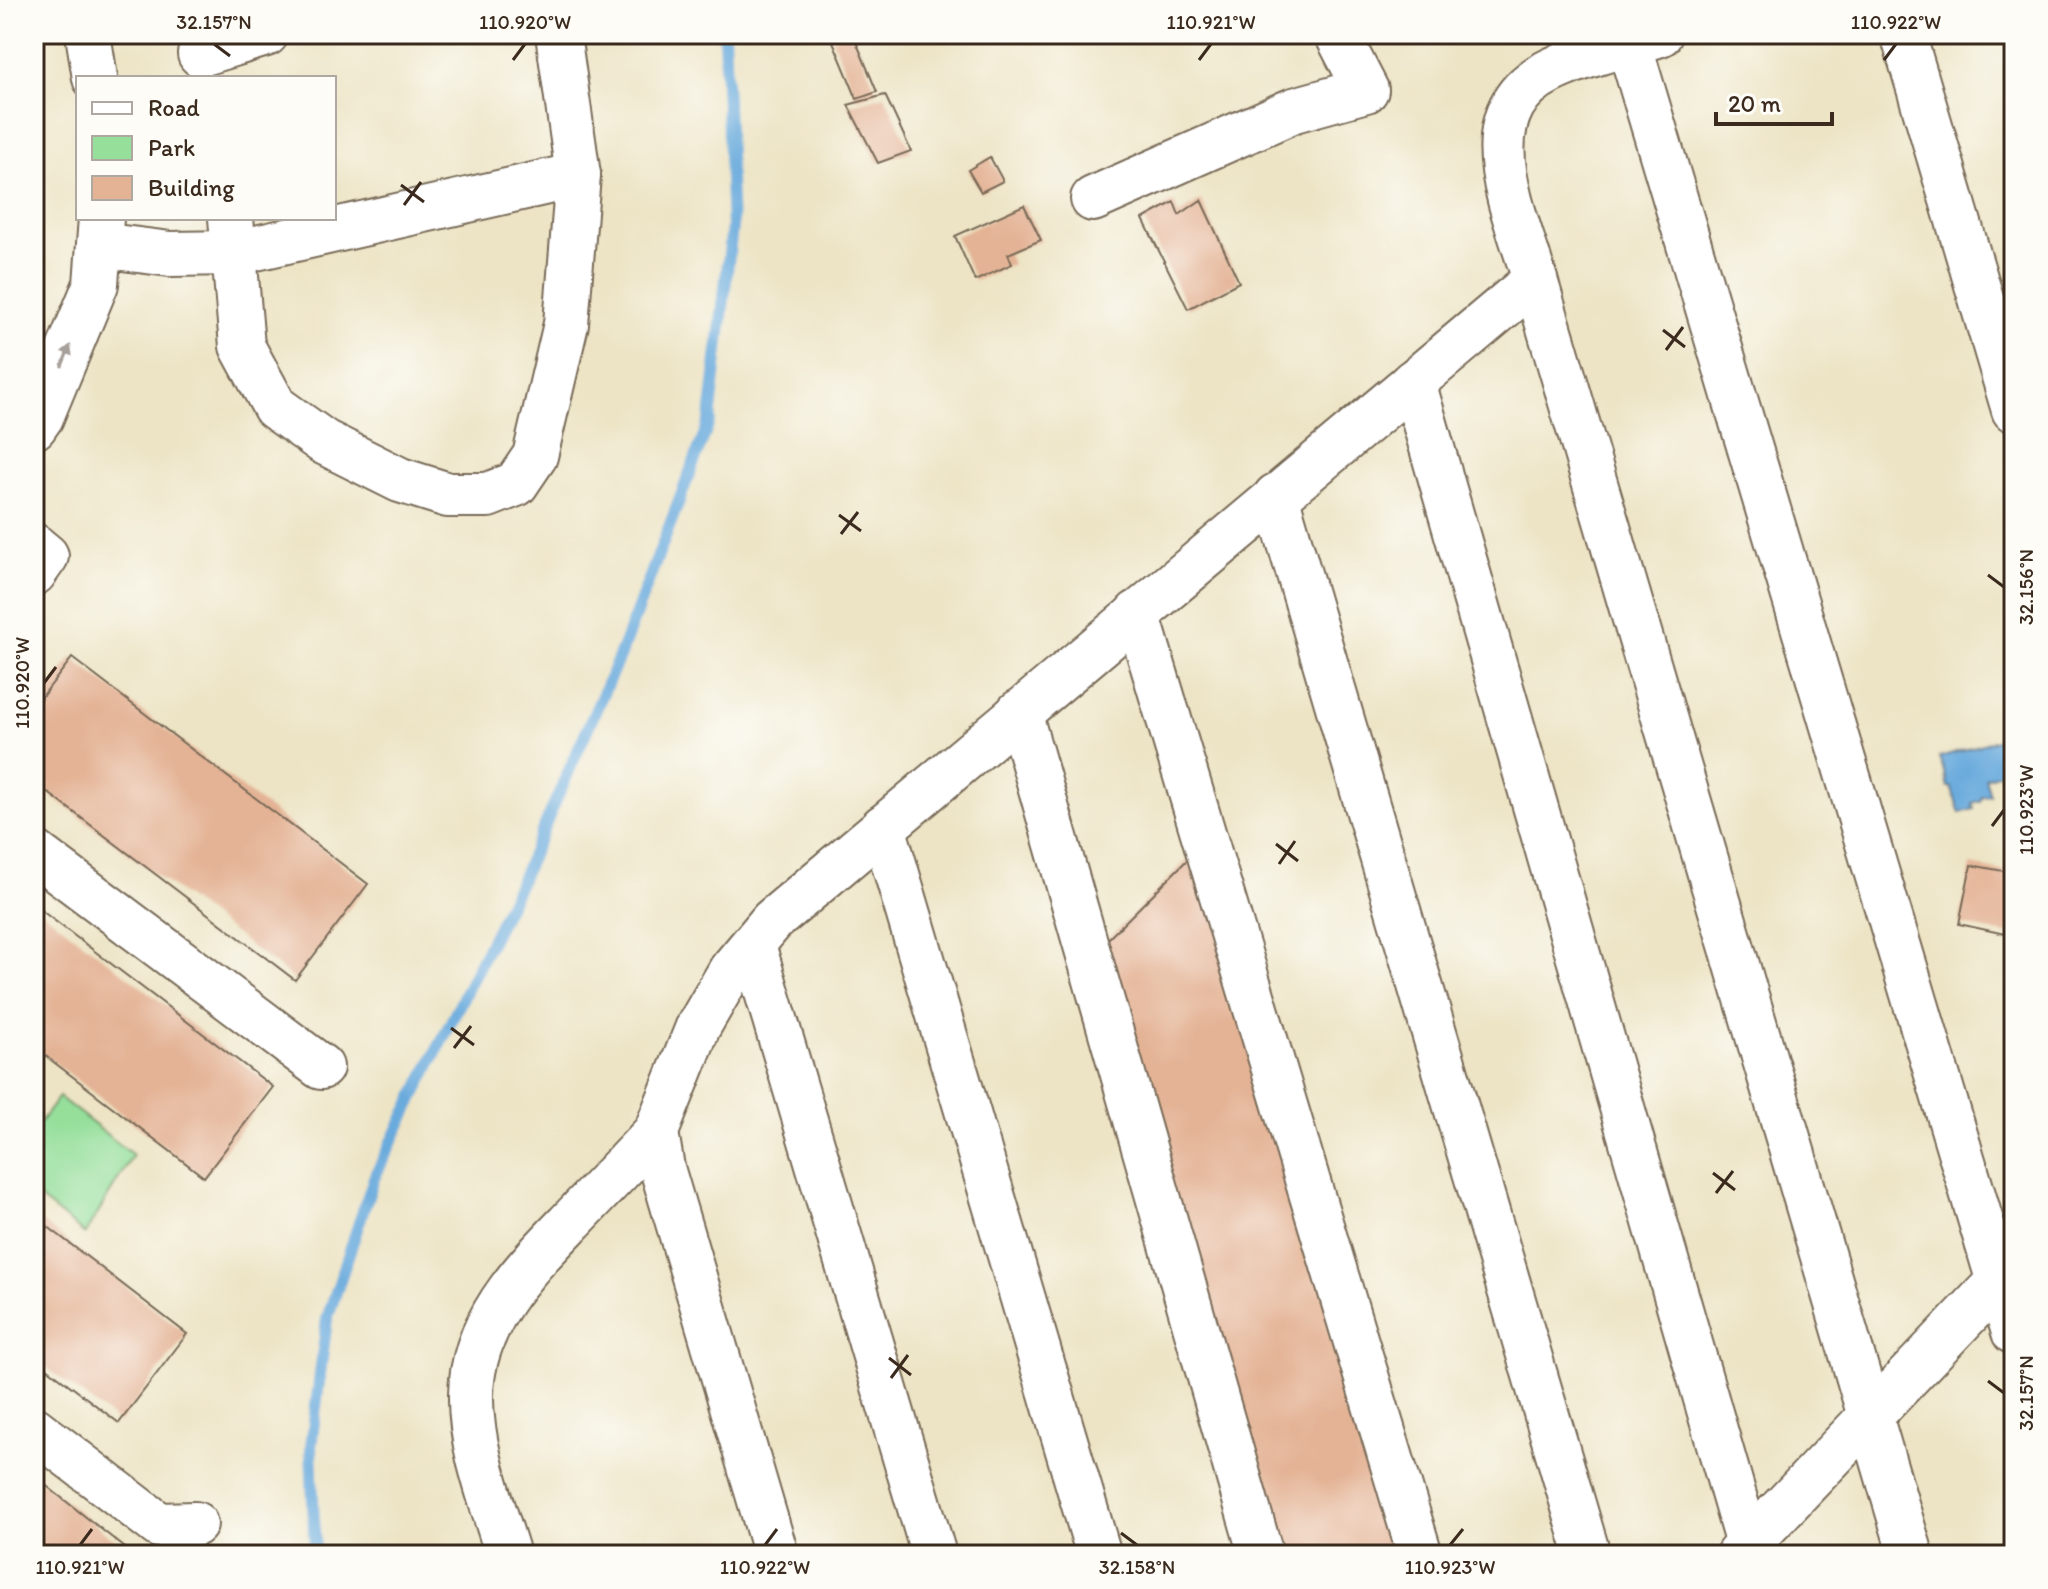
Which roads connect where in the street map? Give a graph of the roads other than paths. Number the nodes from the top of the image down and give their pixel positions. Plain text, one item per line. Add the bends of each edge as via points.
1 (88, 34) edge
2 (266, 34) edge
3 (558, 34) edge
4 (1337, 34) edge
5 (1903, 34) edge
6 (1645, 39) edge
7 (200, 55) edge
8 (95, 76) edge
9 (578, 175) junction
10 (1093, 199) dead end
11 (336, 217) edge
12 (318, 220) edge
13 (100, 231) edge
14 (232, 235) edge
15 (1535, 280) junction
16 (1413, 382) junction
17 (2014, 410) edge
18 (34, 427) edge
19 (1276, 496) junction
20 (34, 546) edge
21 (34, 573) edge
22 (1137, 613) junction
23 (1019, 712) junction
24 (883, 827) junction
25 (34, 852) edge
26 (753, 945) junction
27 (321, 1067) dead end
28 (656, 1132) junction
29 (2009, 1314) edge
30 (1870, 1416) junction
31 (34, 1429) edge
32 (195, 1524) dead end
33 (1746, 1552) edge
34 (508, 1555) edge
35 (776, 1555) edge
36 (934, 1555) edge
37 (1099, 1555) edge
38 (1261, 1555) edge
39 (1420, 1555) edge
40 (1588, 1555) edge
41 (1911, 1555) edge

1 - 8 street
2 - 7 street
3 - 9 street
4 - 10 street via 1366,90 1294,110
5 - 17 street
6 - 15 street via 1549,72 1524,89 1506,114 1502,167
6 - 29 street
9 - 11 street
9 - 14 street via 566,324 535,456 516,484 488,495 448,495 400,480 324,442 275,407 242,346
12 - 14 street
13 - 14 street via 170,254
18 -> 13 street via 96,284
15 - 16 street
15 - 30 street
16 - 19 street
16 - 33 street
19 - 22 street
19 - 40 street
20 - 21 street via 46,556
22 - 23 street
22 - 39 street
23 - 24 street
23 - 38 street
24 - 26 street via 772,921
24 - 37 street
25 - 27 street
26 - 28 street via 731,970 698,1027
26 - 36 street
28 - 34 street via 519,1276 488,1324 475,1357 473,1428
28 - 35 street via 662,1168
29 - 30 street
30 - 33 street
30 - 41 street
31 - 32 street via 159,1525

